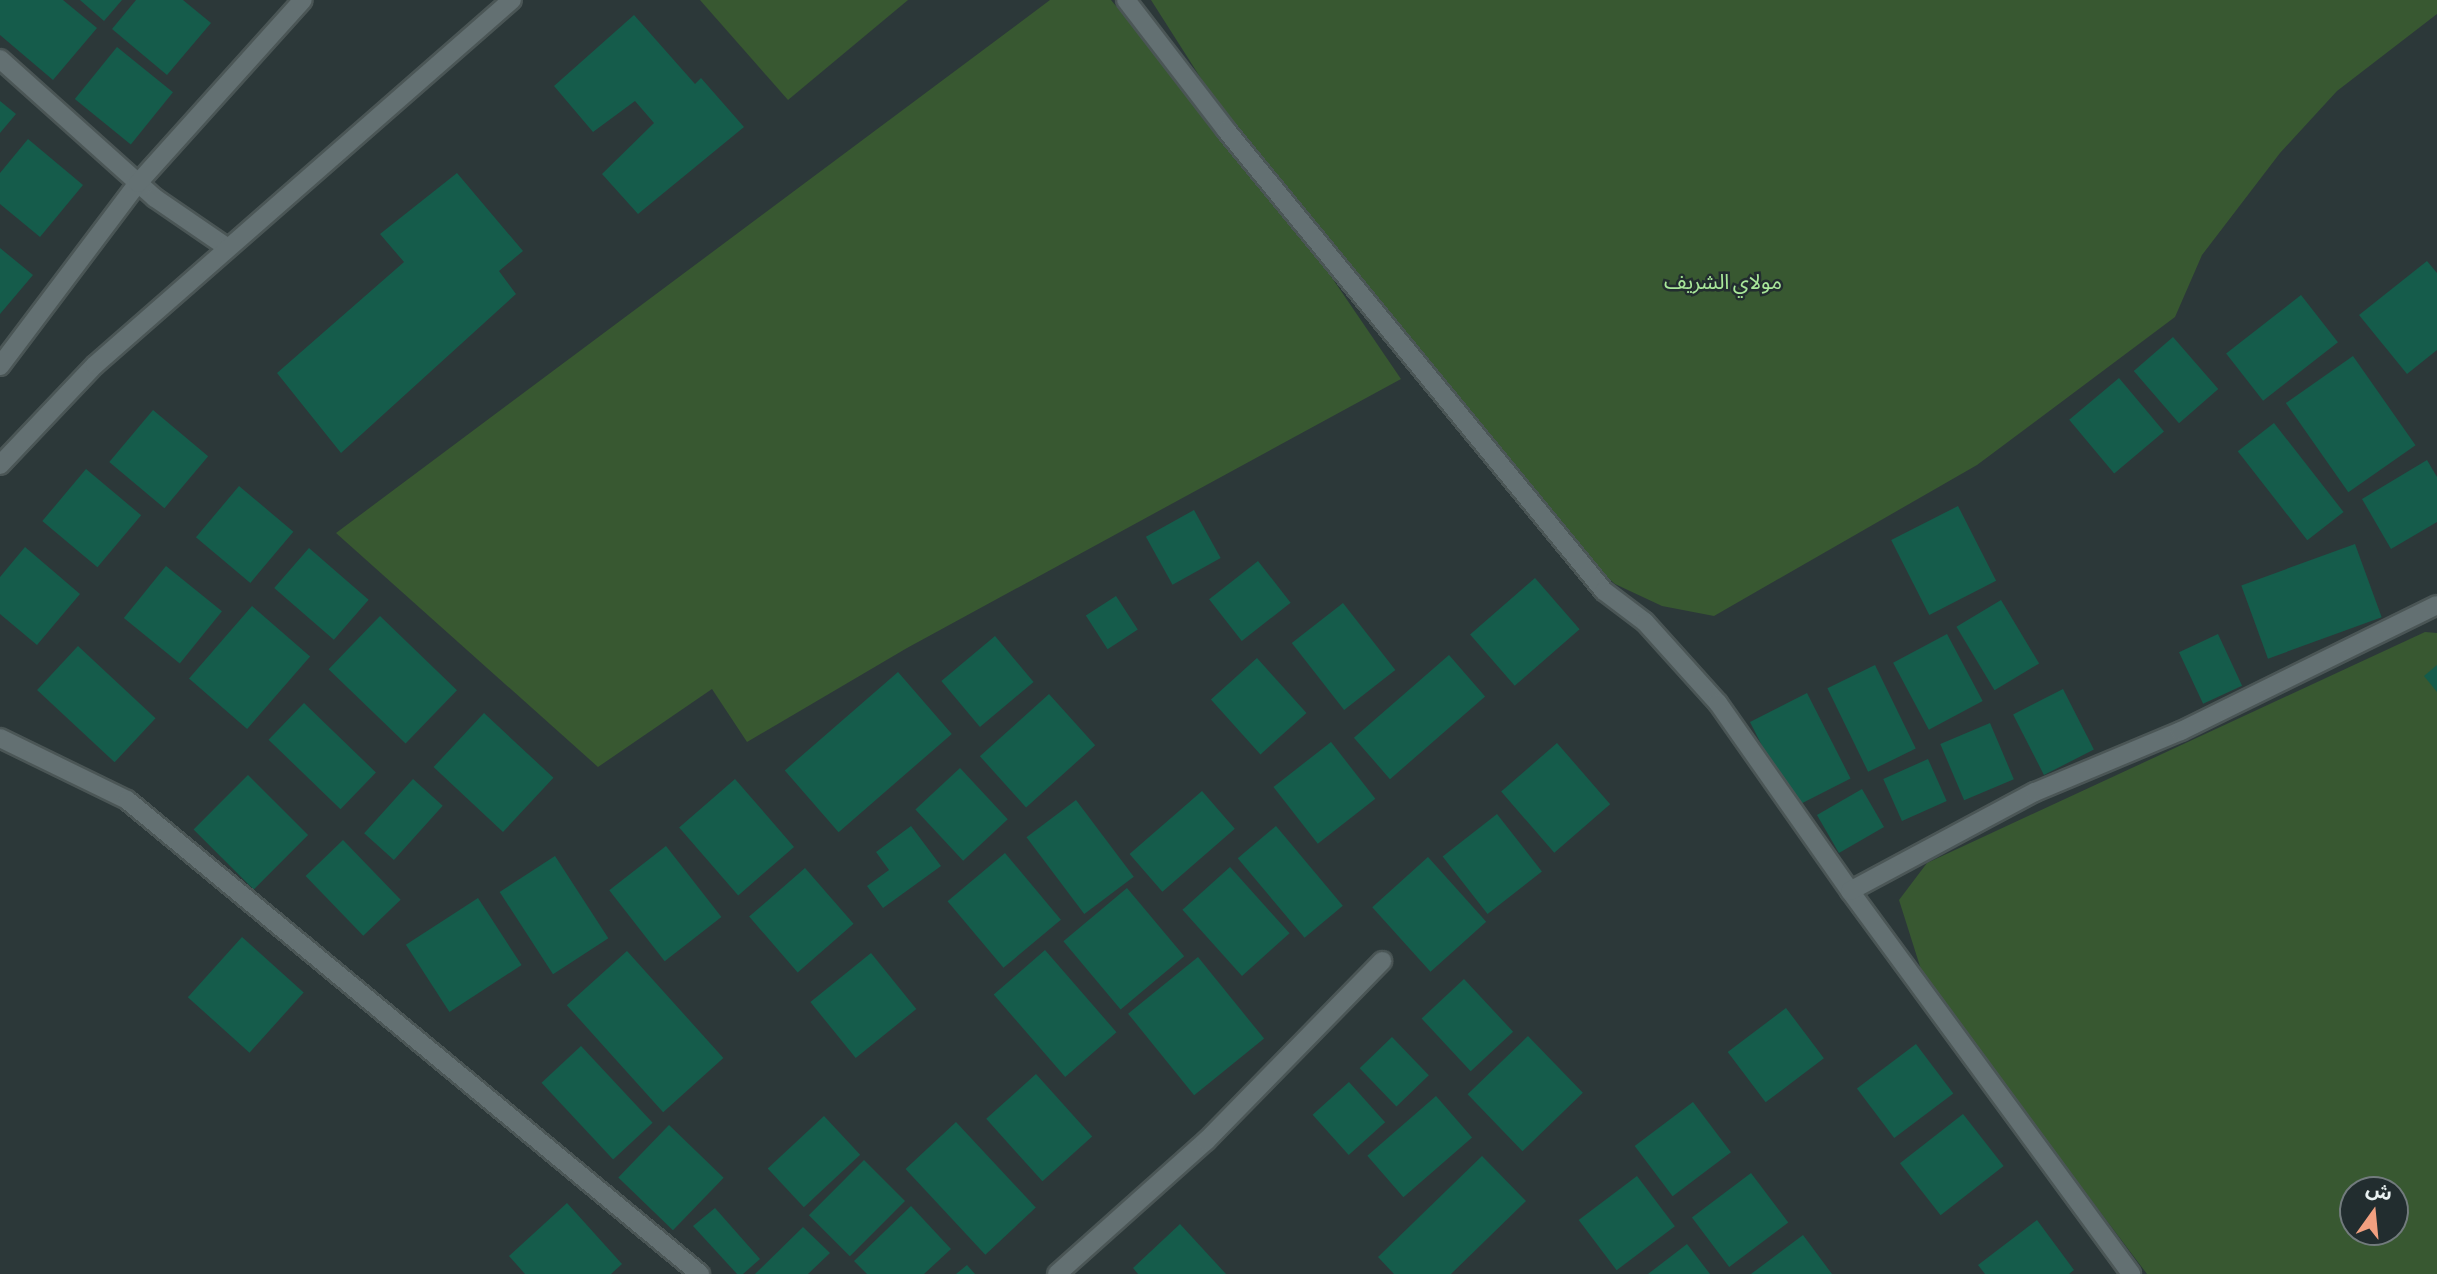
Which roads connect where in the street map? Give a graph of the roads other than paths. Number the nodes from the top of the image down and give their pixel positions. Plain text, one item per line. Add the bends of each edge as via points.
1 (303, 0) edge
2 (512, 0) edge
3 (1126, 0) edge
4 (0, 59) edge
5 (138, 183) junction
6 (228, 248) junction
7 (0, 366) edge
8 (0, 466) edge
9 (2437, 605) edge
10 (0, 738) edge
11 (1850, 891) junction
12 (1382, 961) dead end
13 (700, 1274) edge
14 (1057, 1274) edge
15 (2131, 1274) edge

1 - 5 street
2 - 6 street
3 - 11 street via 1226,130 1604,591 1646,622 1718,703
4 - 5 street
5 - 6 street
5 - 7 street
6 - 8 street via 95,365
9 - 11 street via 2181,731 2035,792
10 - 13 street via 127,800
11 - 15 street
12 - 14 street via 1206,1141

